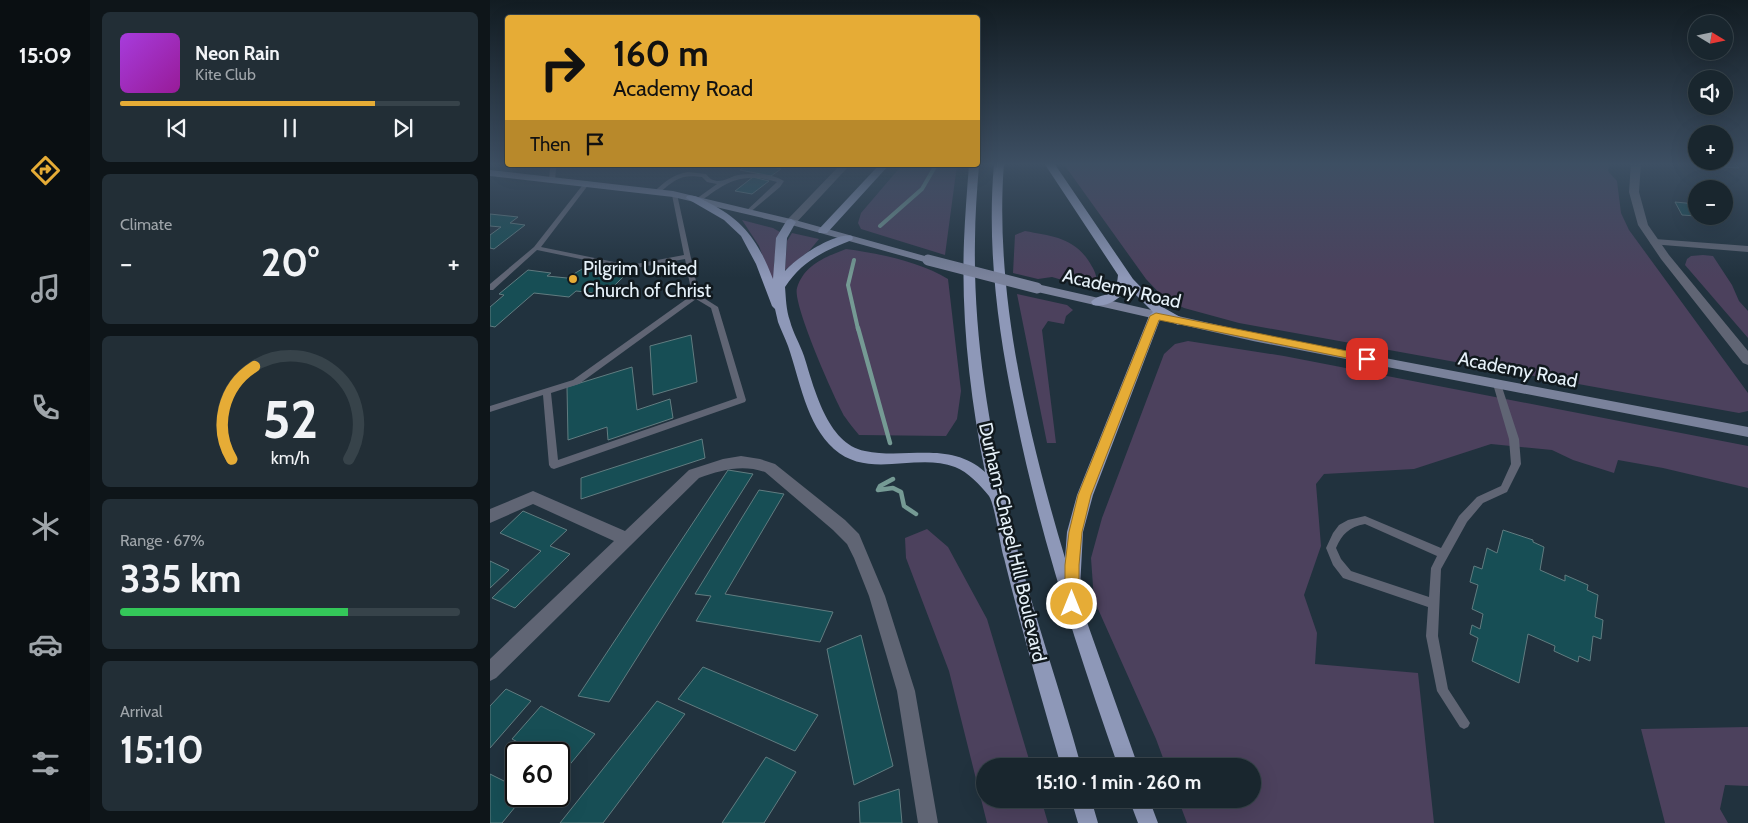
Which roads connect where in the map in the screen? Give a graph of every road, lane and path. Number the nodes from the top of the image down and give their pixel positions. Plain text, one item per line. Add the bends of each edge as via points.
1 (573, 201) edge
2 (677, 201) edge
3 (699, 201) edge
4 (705, 201) edge
5 (760, 201) edge
6 (811, 201) edge
7 (851, 201) edge
8 (971, 201) edge
9 (998, 201) edge
10 (1075, 201) edge
11 (1636, 201) edge
12 (748, 212) junction
13 (791, 222) junction
14 (824, 231) junction
15 (848, 238) junction
16 (1654, 242) junction
17 (536, 248) junction
18 (1748, 249) edge
19 (688, 256) junction
20 (1124, 275) junction
21 (780, 286) junction
22 (490, 288) edge
23 (696, 296) junction
24 (1096, 302) junction
25 (782, 315) junction
26 (1156, 316) junction
27 (1178, 320) junction
28 (1748, 360) edge
29 (1497, 384) junction
30 (547, 391) junction
31 (490, 409) edge
32 (1748, 432) edge
33 (554, 465) joint
34 (998, 496) junction
35 (490, 516) edge
36 (626, 539) junction
37 (1443, 554) junction
38 (1072, 604) junction
39 (1434, 604) junction
40 (490, 672) edge
41 (1464, 724) dead end
42 (1069, 758) edge
43 (1125, 758) edge
44 (1084, 808) edge
45 (1142, 808) edge
46 (928, 823) edge
47 (1088, 823) edge
48 (1148, 823) edge

1 - 17 lane
2 - 19 lane
3 - 25 main road via 727,217 743,231
4 - 12 main road, Academy Road
5 - 12 lane
6 - 13 street
7 - 14 main road
8 - 34 main road, Durham-Chapel Hill Boulevard via 968,278 973,336
9 - 38 main road, Durham-Chapel Hill Boulevard via 1004,324 1020,410
10 - 20 main road
11 - 16 street
12 - 13 main road, Academy Road
13 - 14 main road, Academy Road
13 - 21 main road via 779,248
14 - 15 main road, Academy Road
15 - 21 main road via 798,261
15 - 24 main road, Academy Road, bridge
16 - 18 street
16 - 28 street
17 - 19 lane via 630,266
17 - 22 lane
19 - 23 lane
20 - 24 main road via 1119,293 1108,300
20 - 27 main road via 1153,307
21 - 25 main road
23 - 30 lane via 576,382
23 - 33 lane via 714,307 742,400
24 - 26 main road, Academy Road
25 - 34 main road via 819,416 828,432 847,452 883,459 936,457 952,460 970,468
26 - 27 main road, Academy Road
26 - 38 main road via 1085,495 1075,532
27 - 29 main road, Academy Road
29 - 32 main road, Academy Road
29 - 37 lane via 1514,438 1516,464 1504,490 1480,500 1462,519
30 - 31 lane
30 - 33 lane
34 - 42 main road, Durham-Chapel Hill Boulevard via 1020,593
35 - 36 street via 533,497
36 - 40 street
36 - 46 street via 694,474 726,463 748,461 770,468 839,525 853,540 862,557 906,691
37 - 39 lane via 1436,568
37 - 39 lane via 1365,520 1339,530 1331,548 1347,574
38 - 43 main road, Durham-Chapel Hill Boulevard
39 - 41 lane via 1432,636 1443,690
44 - 47 main road
45 - 48 main road

